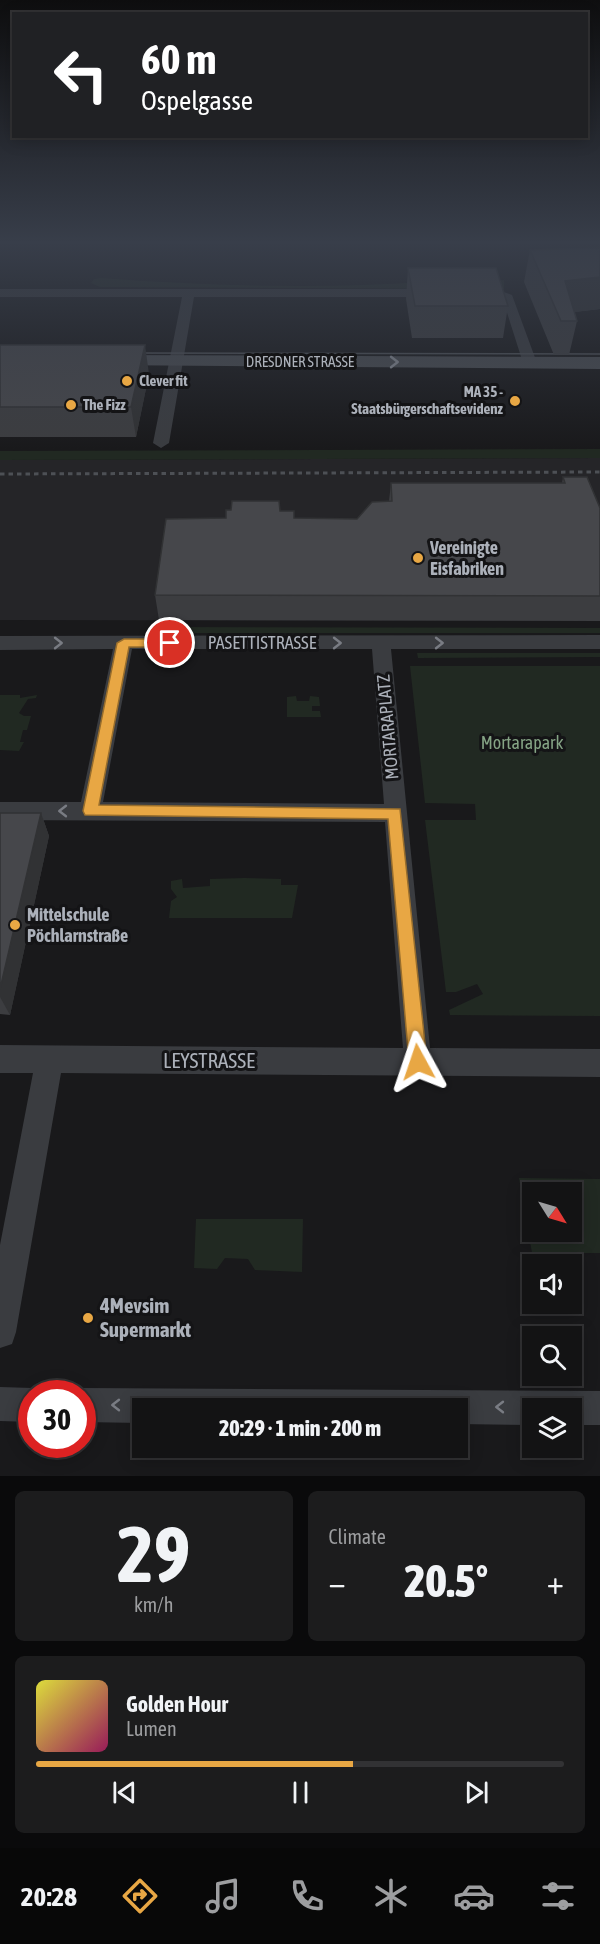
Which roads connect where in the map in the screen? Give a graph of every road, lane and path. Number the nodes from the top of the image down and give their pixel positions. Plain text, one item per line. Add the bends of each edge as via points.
1 (186, 311) edge
2 (513, 311) edge
3 (600, 349) edge
4 (89, 354) edge
5 (179, 355) junction
6 (528, 355) junction
7 (600, 363) edge
8 (161, 443) dead end
9 (600, 642) edge
10 (0, 643) edge
11 (124, 643) junction
12 (381, 643) junction
13 (0, 811) edge
14 (90, 811) junction
15 (395, 813) junction
16 (0, 1059) edge
17 (49, 1060) junction
18 (418, 1062) junction
19 (600, 1063) edge
20 (0, 1332) edge
21 (0, 1404) edge
22 (18, 1404) edge
23 (96, 1405) edge
24 (600, 1408) edge

1 - 5 street
2 - 6 street
3 - 6 main road, DRESDNER STRASSE
4 - 5 main road, DRESDNER STRASSE
5 - 6 main road, DRESDNER STRASSE
5 - 8 street
6 - 7 main road, DRESDNER STRASSE
12 -> 9 street
10 -> 11 street, PASETTISTRASSE
11 -> 12 street, PASETTISTRASSE
11 - 14 street
12 - 15 street, MORTARAPLATZ
14 -> 13 street
14 - 15 street
15 - 18 street, MORTARAPLATZ
16 - 17 street, LEYSTRASSE
17 - 18 street, LEYSTRASSE
17 - 20 street
18 - 19 street
21 - 22 street
24 -> 23 street

